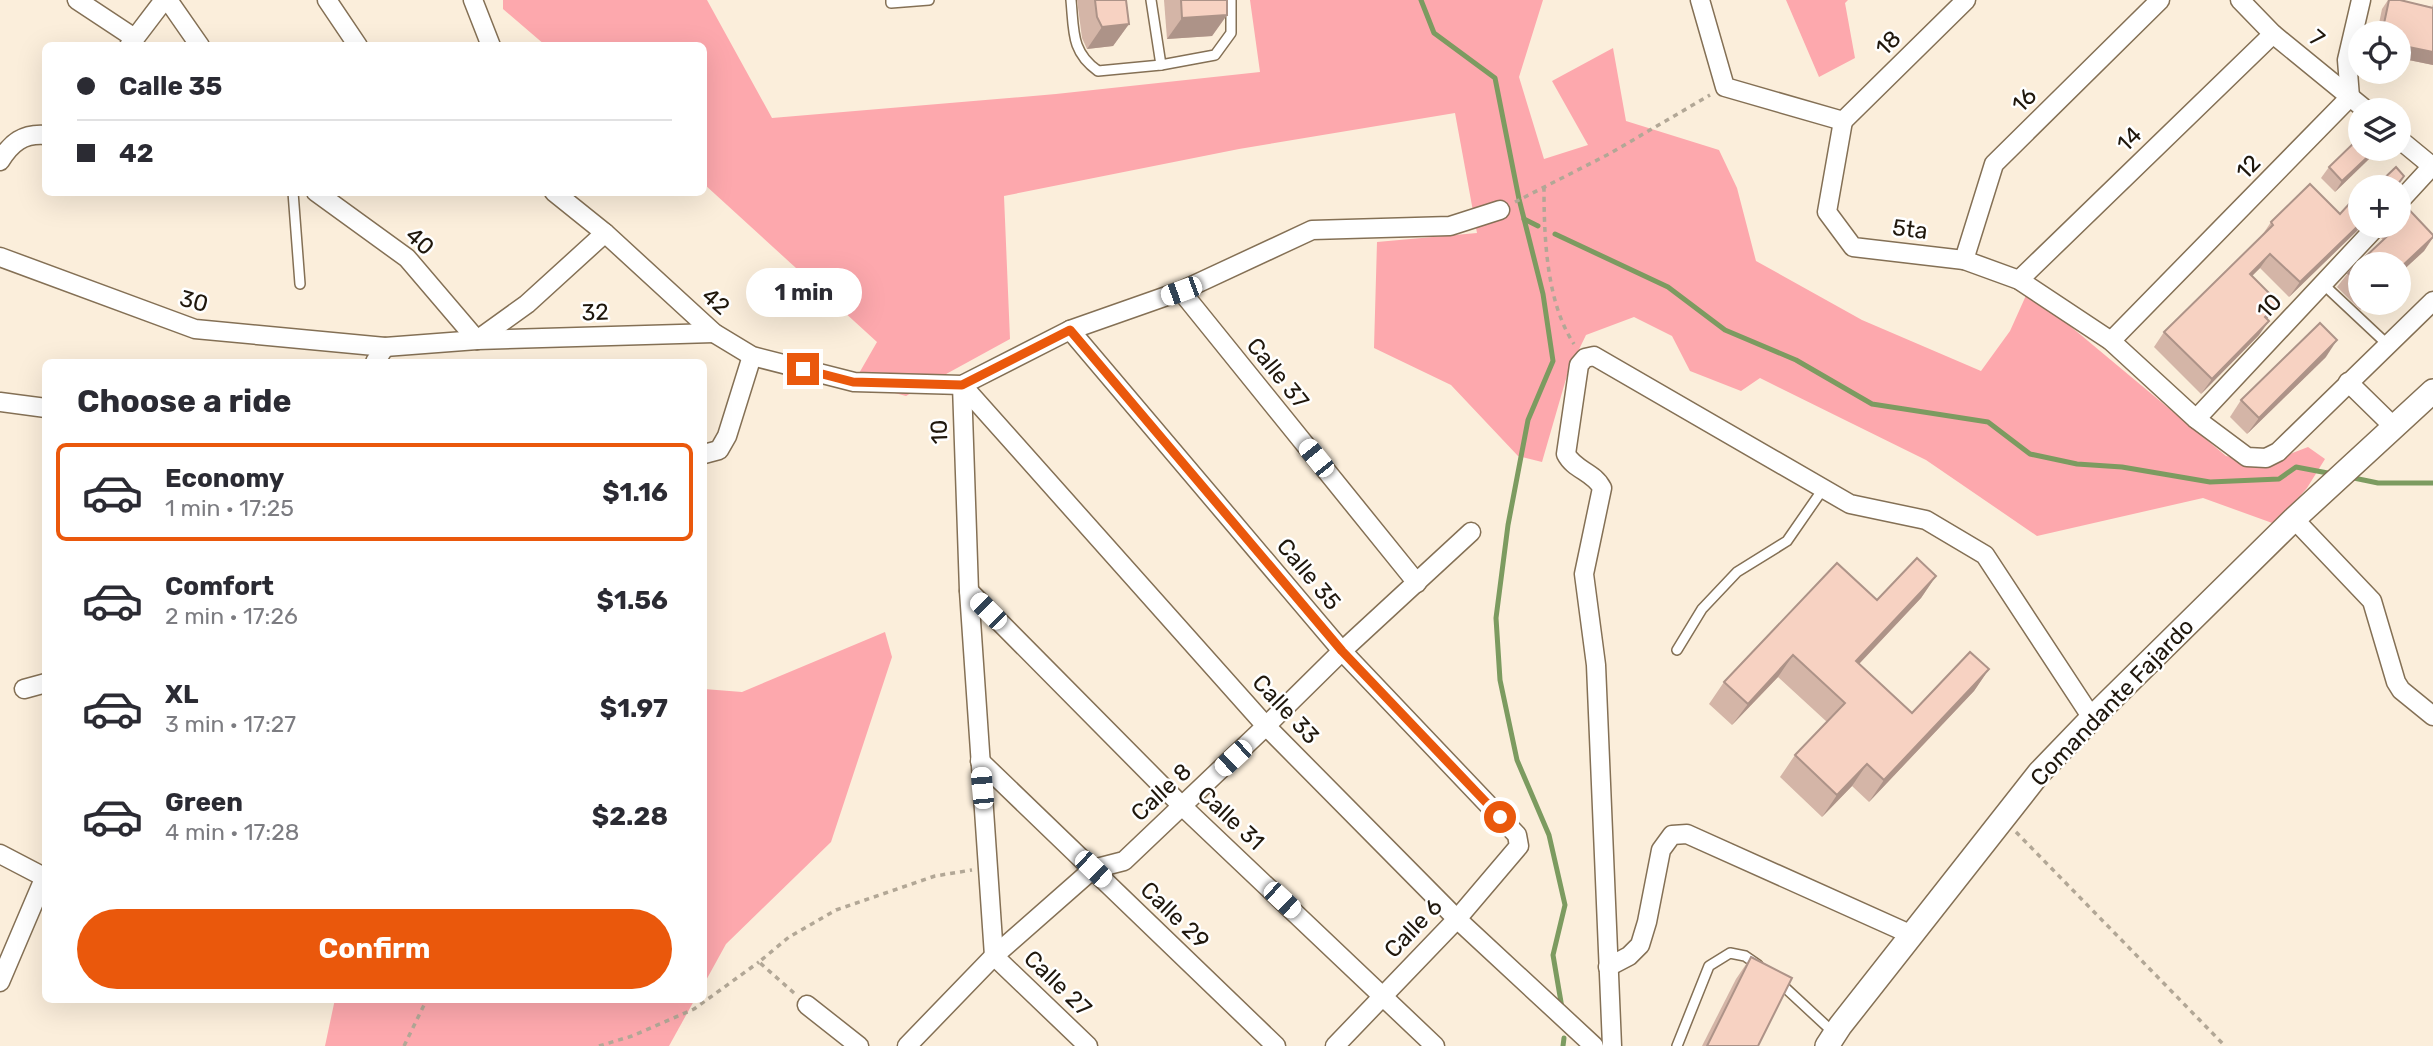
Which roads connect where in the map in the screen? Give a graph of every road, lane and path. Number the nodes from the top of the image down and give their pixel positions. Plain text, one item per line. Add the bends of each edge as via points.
1 (77, 0) edge
2 (166, 0) edge
3 (327, 0) edge
4 (473, 0) edge
5 (891, 0) edge
6 (929, 0) edge
7 (1071, 0) edge
8 (1151, 0) edge
9 (1231, 0) edge
10 (1700, 0) edge
11 (1966, 0) edge
12 (2160, 0) edge
13 (2240, 0) edge
14 (2361, 0) edge
15 (2273, 34) junction
16 (131, 41) edge
17 (197, 42) edge
18 (355, 42) edge
19 (489, 42) edge
20 (1161, 65) junction
21 (1725, 87) junction
22 (2350, 97) junction
23 (1843, 121) junction
24 (42, 135) edge
25 (2411, 149) edge
26 (0, 161) edge
27 (2433, 166) edge
28 (1544, 187) junction
29 (2411, 189) edge
30 (293, 196) edge
31 (322, 196) edge
32 (559, 196) edge
33 (1500, 210) joint
34 (605, 233) junction
35 (2367, 238) edge
36 (0, 257) edge
37 (1964, 260) junction
38 (2020, 280) junction
39 (300, 284) dead end
40 (2323, 284) junction
41 (1181, 291) junction
42 (2433, 301) edge
43 (1070, 330) junction
44 (714, 333) junction
45 (477, 340) junction
46 (2111, 341) junction
47 (2387, 344) junction
48 (385, 347) junction
49 (752, 356) junction
50 (1585, 358) junction
51 (377, 359) edge
52 (2348, 382) junction
53 (962, 385) junction
54 (2433, 391) edge
55 (0, 402) edge
56 (42, 407) edge
57 (2196, 419) junction
58 (2394, 426) junction
59 (707, 453) edge
60 (1823, 489) junction
61 (2294, 519) junction
62 (1471, 532) dead end
63 (1417, 583) junction
64 (969, 592) junction
65 (1677, 650) dead end
66 (1342, 651) junction
67 (42, 684) edge
68 (24, 689) dead end
69 (2433, 716) edge
70 (2092, 718) junction
71 (1266, 726) junction
72 (979, 761) junction
73 (1182, 806) junction
74 (2004, 819) junction
75 (1520, 841) joint
76 (0, 854) edge
77 (988, 868) junction
78 (1093, 869) junction
79 (42, 875) edge
80 (42, 883) edge
81 (1457, 919) junction
82 (1912, 935) junction
83 (994, 956) junction
84 (759, 962) junction
85 (1608, 967) junction
86 (1764, 969) edge
87 (1772, 976) edge
88 (0, 982) edge
89 (1382, 994) junction
90 (707, 1000) edge
91 (425, 1003) edge
92 (702, 1003) edge
93 (807, 1005) joint
94 (1831, 1040) edge
95 (404, 1046) edge
96 (599, 1046) edge
97 (859, 1046) edge
98 (907, 1046) edge
99 (1088, 1046) edge
100 (1276, 1046) edge
101 (1335, 1046) edge
102 (1435, 1046) edge
103 (1594, 1046) edge
104 (1612, 1046) edge
105 (1677, 1046) edge
106 (2225, 1046) edge

1 - 16 street
2 - 16 street
2 - 17 street
3 - 18 street
4 - 19 street
5 - 6 lane
7 - 20 lane via 1078,52 1087,64 1098,71
8 - 20 lane
9 - 20 lane via 1231,33 1215,55
10 - 21 street
11 - 23 street, 18
12 - 37 street, 16 via 1994,164
13 - 15 street, 7
14 - 22 street via 2347,60
15 - 22 street, 7
15 - 38 street, 14
21 - 23 street
21 - 28 path
22 - 46 street, 12
23 - 37 street, 5ta via 1827,212 1853,247
24 - 26 street via 21,137
25 - 27 street
27 - 29 street
28 - 33 path
28 - 50 path via 1544,239 1558,308
30 - 39 lane
31 - 45 street, 40 via 407,258
32 - 34 street, 42
33 - 41 street via 1450,226 1312,230
34 - 44 street, 42
34 - 45 street via 527,304
35 - 40 street, 10
36 - 48 street, 30 via 195,329
37 - 38 street, 5ta
38 - 46 street, 5ta
40 - 47 lane
40 - 57 street, 10
41 - 43 street
41 - 63 street, Calle 37
42 - 47 street
43 - 53 street
43 - 66 street, Calle 35
44 - 45 street, 32
44 - 49 street, 42
45 - 48 street, 30
46 - 57 street, 5ta
47 - 52 street
48 - 51 street
49 - 53 street, 42 via 853,382
49 - 59 street via 727,436 719,450
50 - 60 street via 1594,356
50 - 85 street via 1579,365 1566,454 1602,488 1584,574 1596,664
52 - 57 street, 5ta via 2278,452 2266,458 2247,457
52 - 58 street
53 - 64 street, 10
53 - 71 street, Calle 33
54 - 58 street, Comandante Fajardo
55 - 56 street
58 - 61 street, Comandante Fajardo
60 - 65 lane via 1787,541 1737,572 1702,609
60 - 70 street via 1850,504 1926,520 1985,555
61 - 69 street via 2372,601 2396,682
61 - 70 street, Comandante Fajardo
62 - 63 street, Calle 8
63 - 66 street, Calle 8
64 - 72 street, 10
64 - 73 street, Calle 31
66 - 71 street, Calle 8
66 - 75 street, Calle 35
67 - 68 street
70 - 74 street, Comandante Fajardo via 2039,773
71 - 73 street, Calle 8
71 - 81 street, Calle 33
72 - 77 street, 10
72 - 78 street, Calle 29
73 - 78 street, Calle 8 via 1124,861
73 - 89 street, Calle 31
74 - 82 street, Comandante Fajardo
74 - 106 path
75 - 81 street, Calle 6
76 - 79 street
77 - 83 street, 10
77 - 84 path via 935,876 836,910 789,937
78 - 83 street, Calle 8
78 - 100 street, Calle 29
80 - 88 street
81 - 89 street, Calle 6
81 - 103 street, Calle 33
82 - 85 street via 1687,834 1672,835 1661,850 1640,944
82 - 94 street, Comandante Fajardo
83 - 98 street, Calle 8
83 - 99 street, Calle 27
84 - 90 path
84 - 93 path
85 - 104 street
86 - 105 lane via 1745,956 1730,953 1709,966
87 - 94 lane
89 - 101 street, Calle 6
89 - 102 street, Calle 31
91 - 95 path
92 - 96 path
93 - 97 street

